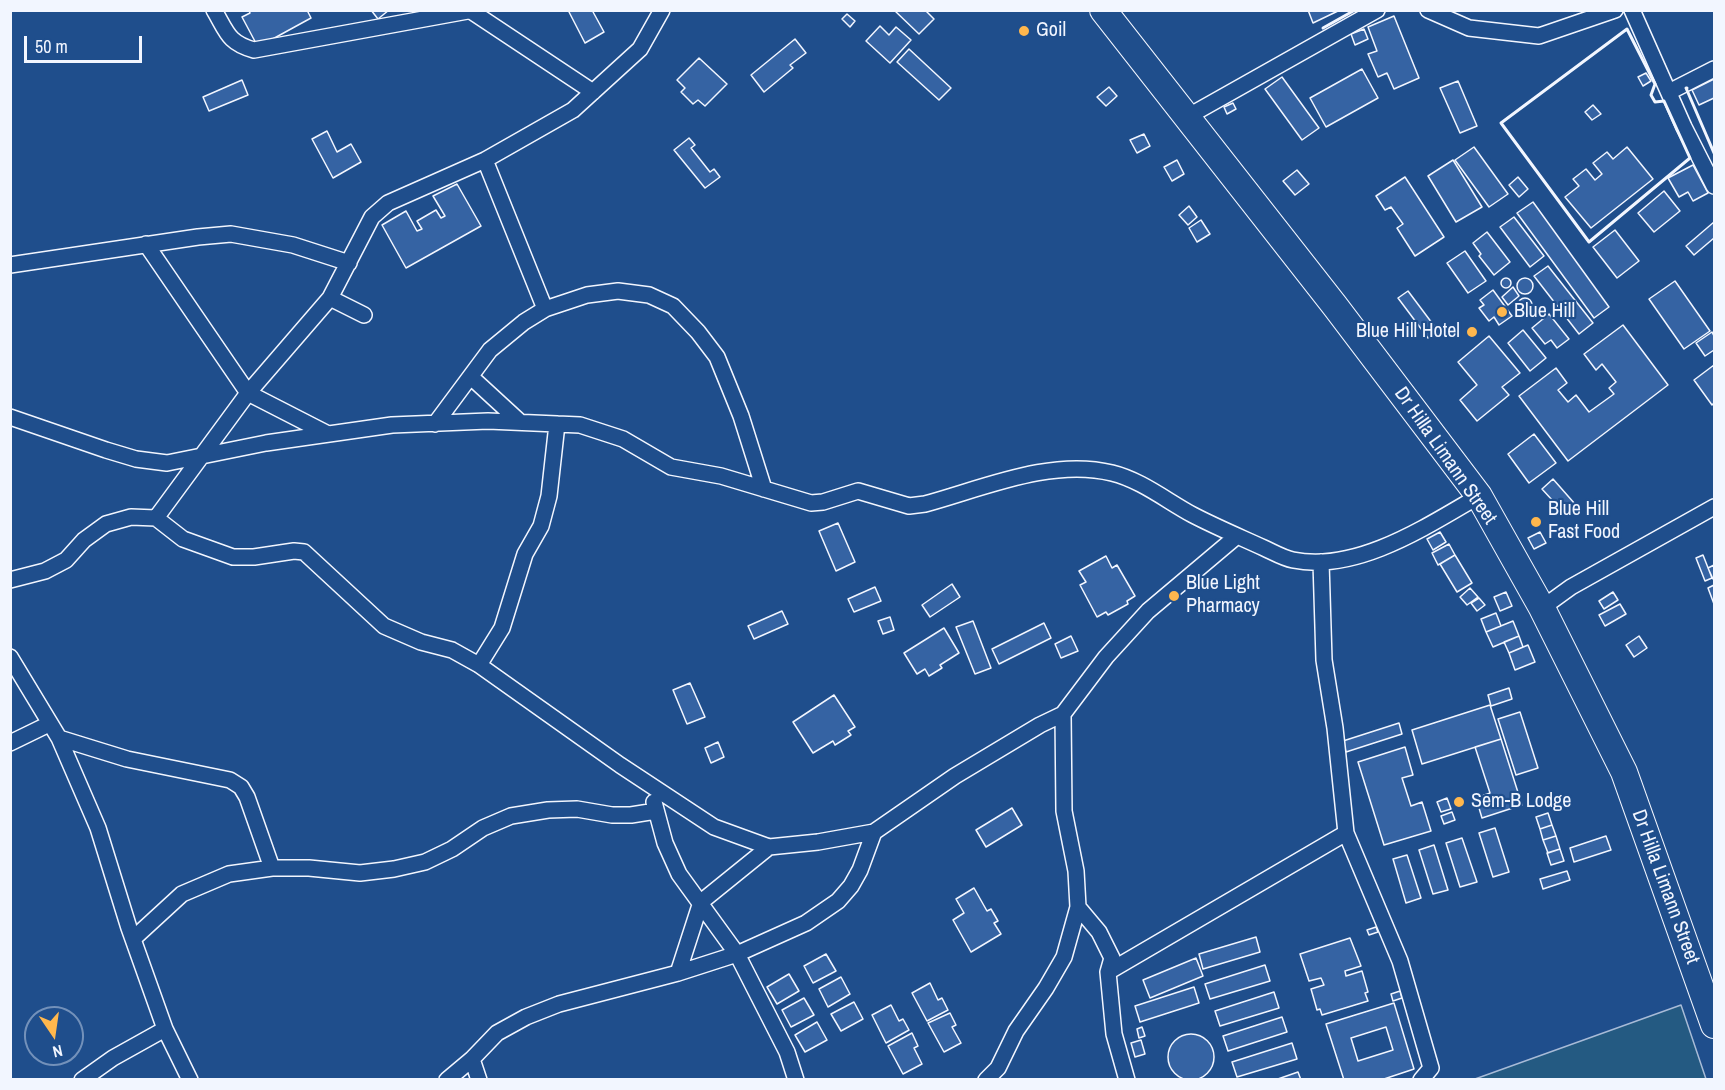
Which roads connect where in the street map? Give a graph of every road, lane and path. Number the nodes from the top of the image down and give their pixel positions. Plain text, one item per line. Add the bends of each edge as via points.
1 (214, 10) edge
2 (662, 10) edge
3 (1103, 10) edge
4 (1377, 10) edge
5 (1428, 10) edge
6 (1615, 10) edge
7 (1632, 10) edge
8 (472, 11) edge
9 (441, 13) edge
10 (1714, 69) edge
11 (593, 92) junction
12 (1668, 92) junction
13 (1187, 117) junction
14 (485, 160) junction
15 (1714, 186) edge
16 (146, 244) junction
17 (349, 263) junction
18 (10, 264) edge
19 (330, 298) junction
20 (545, 309) junction
21 (364, 315) dead end
22 (471, 377) junction
23 (248, 393) junction
24 (10, 417) edge
25 (520, 422) junction
26 (435, 423) junction
27 (557, 424) junction
28 (328, 434) junction
29 (202, 456) junction
30 (764, 489) junction
31 (1479, 496) junction
32 (1714, 507) edge
33 (156, 518) junction
34 (1238, 536) junction
35 (1321, 562) junction
36 (10, 580) edge
37 (1542, 608) junction
38 (10, 657) edge
39 (480, 665) junction
40 (1063, 714) junction
41 (49, 724) junction
42 (59, 738) junction
43 (10, 743) edge
44 (651, 786) junction
45 (656, 811) junction
46 (874, 832) junction
47 (1346, 833) junction
48 (770, 847) junction
49 (272, 868) junction
50 (701, 902) junction
51 (1078, 907) junction
52 (133, 939) junction
53 (737, 954) junction
54 (1108, 972) junction
55 (678, 974) junction
56 (1714, 1025) edge
57 (165, 1029) junction
58 (472, 1059) junction
59 (82, 1080) edge
60 (190, 1080) edge
61 (447, 1080) edge
62 (479, 1080) edge
63 (796, 1080) edge
64 (986, 1080) edge
65 (1127, 1080) edge
66 (1421, 1080) edge

1 - 9 street via 231,40 254,50
2 - 11 street via 640,49
3 - 13 highway, Dr Hilla Limann Street
4 - 13 street
5 - 6 street via 1469,28 1539,36
7 - 12 street
8 - 9 street
8 - 11 street
10 - 12 street
11 - 14 street via 573,110
12 - 15 street
13 - 31 highway, Dr Hilla Limann Street
14 - 17 street via 388,203 372,217
14 - 20 street
16 - 17 street via 231,234 293,245
16 - 18 street
16 - 23 street
17 - 19 street
19 - 21 street
19 - 23 street
20 - 22 street via 490,350
20 - 30 street via 587,295 618,291 649,295 673,306 717,357
22 - 25 street
22 - 26 street
23 - 28 street
23 - 29 street
24 - 29 street via 136,459 167,463
25 - 26 street
25 - 27 street
26 - 28 street
27 - 30 street via 580,425 623,439 671,467
27 - 39 street via 549,496 541,526 525,554 502,628
28 - 29 street
29 - 33 street
30 - 34 street via 811,503 858,491 909,506 1032,472 1082,469 1113,473
31 - 35 street via 1403,540
31 - 37 highway, Dr Hilla Limann Street
32 - 37 street via 1571,587
33 - 36 street via 131,517 106,524 66,560 45,571
33 - 39 street via 183,540 233,557 304,552 384,626 452,650
34 - 35 street via 1292,560
34 - 40 street via 1148,611 1106,657
35 - 47 street via 1324,660
37 - 56 highway, Dr Hilla Limann Street via 1624,772
38 - 41 street
39 - 44 street
40 - 46 street via 956,776
40 - 51 street via 1064,811 1076,871
41 - 42 street
41 - 43 street
42 - 49 street via 127,759 230,780 247,797
42 - 52 street via 98,828
44 - 45 street
44 - 48 street via 714,827
45 - 49 street via 612,815 577,809 511,816 425,862 394,870 360,873
45 - 50 street via 679,874
46 - 48 street
46 - 53 street via 860,870 838,901 806,923
47 - 54 street
47 - 66 street via 1400,961 1431,1068
48 - 50 street
49 - 52 street via 230,874 182,894
50 - 53 street
50 - 55 street
51 - 54 street via 1099,932 1112,958
51 - 64 street via 1064,957 1016,1031 998,1068
52 - 57 street
53 - 55 street
53 - 63 street via 788,1052
54 - 65 street via 1114,1034
55 - 58 street via 559,1004 526,1017 497,1033
57 - 59 street
57 - 60 street
58 - 61 street
58 - 62 street

